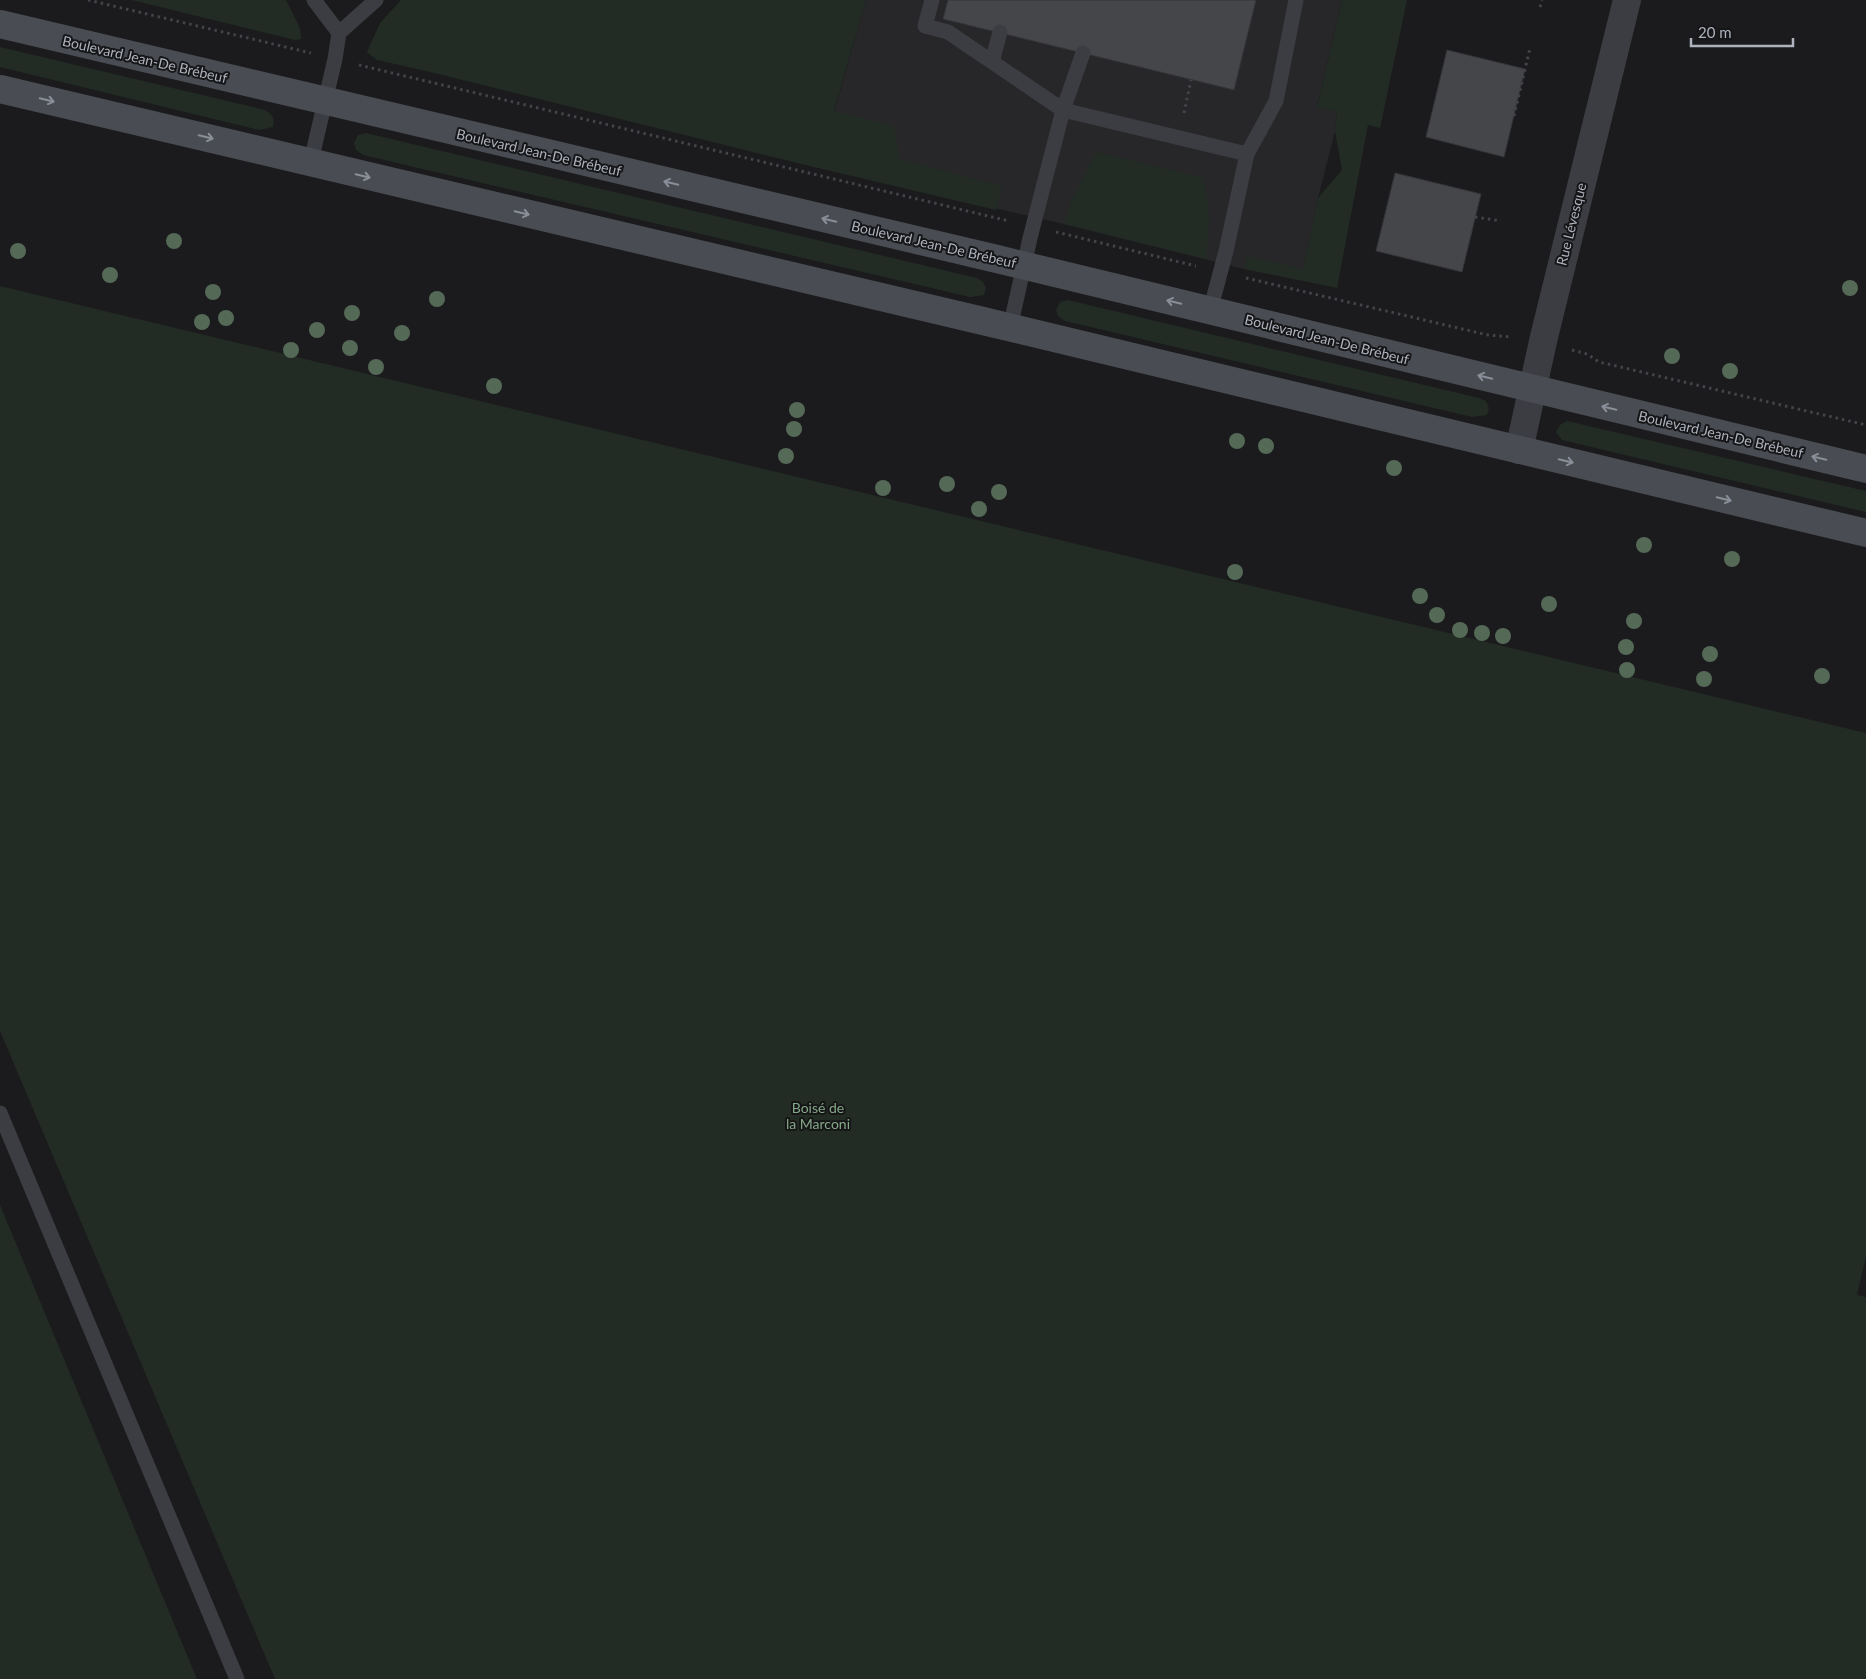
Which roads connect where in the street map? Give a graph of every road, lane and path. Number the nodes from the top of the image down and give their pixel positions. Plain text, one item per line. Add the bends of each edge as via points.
1 (88, 0) edge
2 (314, 0) edge
3 (376, 0) edge
4 (932, 0) edge
5 (1296, 0) edge
6 (1542, 0) edge
7 (1626, 0) edge
8 (1540, 7) dead end
9 (0, 24) edge
10 (1000, 32) dead end
11 (339, 33) junction
12 (1530, 48) dead end
13 (300, 50) dead end
14 (1083, 53) dead end
15 (992, 62) junction
16 (364, 66) dead end
17 (1191, 80) dead end
18 (0, 89) edge
19 (324, 102) junction
20 (1063, 110) junction
21 (1514, 116) dead end
22 (1179, 138) junction
23 (1247, 154) junction
24 (311, 161) junction
25 (991, 217) dead end
26 (1476, 217) dead end
27 (1501, 221) dead end
28 (1062, 233) dead end
29 (1024, 265) junction
30 (1201, 268) dead end
31 (1238, 276) dead end
32 (1210, 310) junction
33 (1010, 328) junction
34 (1511, 336) dead end
35 (1574, 351) dead end
36 (1533, 389) junction
37 (1866, 425) edge
38 (1519, 450) junction
39 (1866, 469) edge
40 (1866, 533) edge
41 (0, 1113) edge
42 (237, 1679) edge

1 - 13 path
2 - 11 lane
3 - 11 lane
4 - 15 lane via 925,26 948,32
5 - 23 lane via 1276,101
6 - 8 path
7 - 36 street, Rue Lévesque
9 - 19 main road, Boulevard Jean-De Brébeuf
10 - 15 lane
11 - 19 lane
12 - 21 path
14 - 20 lane
15 - 20 lane
16 - 25 path
17 - 22 path
18 -> 24 main road
19 - 24 lane
29 -> 19 main road, Boulevard Jean-De Brébeuf
20 - 22 lane
20 - 29 lane
22 - 23 lane
23 - 32 lane
24 -> 33 main road
26 - 27 path
28 - 30 path
32 -> 29 main road, Boulevard Jean-De Brébeuf
29 - 33 lane
31 - 34 path via 1488,335
36 -> 32 main road, Boulevard Jean-De Brébeuf
33 - 38 main road
35 - 37 path via 1599,362
36 - 38 street, Rue Lévesque
39 -> 36 main road, Boulevard Jean-De Brébeuf
38 -> 40 main road
41 - 42 lane

